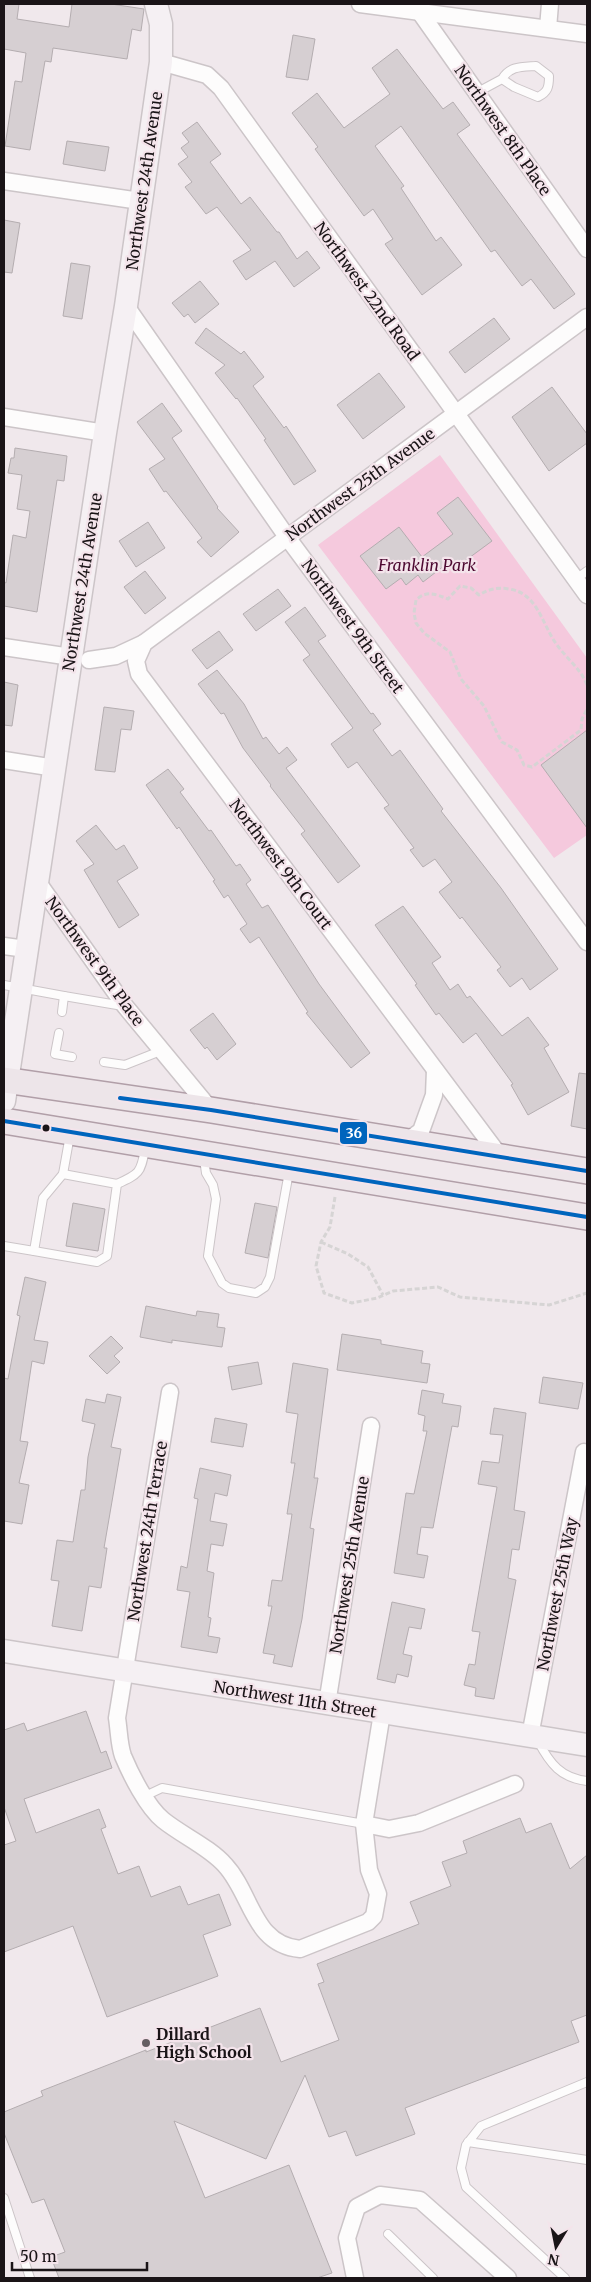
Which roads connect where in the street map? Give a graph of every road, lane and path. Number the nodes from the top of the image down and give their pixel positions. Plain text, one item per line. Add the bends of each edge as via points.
1 (156, 4) edge
2 (360, 4) edge
3 (550, 4) edge
4 (419, 11) junction
5 (548, 28) junction
6 (587, 34) edge
7 (161, 62) junction
8 (502, 79) junction
9 (476, 93) junction
10 (4, 180) edge
11 (140, 201) junction
12 (587, 250) edge
13 (126, 306) junction
14 (587, 317) edge
15 (455, 414) junction
16 (4, 417) edge
17 (105, 433) junction
18 (288, 537) junction
19 (582, 575) edge
20 (587, 595) edge
21 (4, 648) edge
22 (140, 649) junction
23 (80, 659) junction
24 (139, 674) junction
25 (587, 685) edge
26 (587, 709) edge
27 (4, 760) edge
28 (55, 768) junction
29 (37, 881) junction
30 (587, 942) edge
31 (4, 946) edge
32 (26, 949) junction
33 (12, 987) edge
34 (64, 996) junction
35 (125, 1006) junction
36 (62, 1012) dead end
37 (58, 1032) dead end
38 (163, 1050) junction
39 (72, 1057) dead end
40 (104, 1062) dead end
41 (435, 1070) junction
42 (5, 1088) edge
43 (211, 1110) junction
44 (4, 1121) edge
45 (71, 1132) junction
46 (407, 1142) junction
47 (146, 1145) junction
48 (204, 1154) junction
49 (499, 1155) junction
50 (289, 1168) junction
51 (587, 1171) edge
52 (63, 1174) junction
53 (117, 1184) junction
54 (335, 1196) dead end
55 (587, 1217) edge
56 (321, 1242) junction
57 (4, 1246) edge
58 (34, 1251) junction
59 (587, 1293) edge
60 (383, 1295) junction
61 (170, 1392) dead end
62 (371, 1426) dead end
63 (584, 1452) dead end
64 (4, 1651) edge
65 (124, 1671) junction
66 (326, 1704) junction
67 (382, 1713) junction
68 (533, 1737) junction
69 (587, 1745) edge
70 (587, 1781) edge
71 (515, 1784) dead end
72 (145, 1796) junction
73 (364, 1824) junction
74 (587, 2082) edge
75 (468, 2142) junction
76 (587, 2160) edge
77 (4, 2198) edge
78 (388, 2234) dead end
79 (30, 2278) edge
80 (355, 2278) edge
81 (433, 2278) edge
82 (508, 2278) edge
83 (565, 2278) edge

1 - 7 street via 161,24
2 - 4 street
3 - 5 street
4 - 5 street
4 - 9 street, Northwest 8th Place
5 - 6 street
7 - 11 street, Northwest 24th Avenue
7 - 15 street, Northwest 22nd Road via 207,75 221,88
8 - 8 lane via 520,91 538,97 545,94 549,86 549,76 536,66 514,68 507,71
8 - 9 lane
9 - 12 street, Northwest 8th Place
10 - 11 street
11 - 13 street, Northwest 24th Avenue
13 - 17 street, Northwest 24th Avenue
13 - 18 street, Northwest 9th Street
14 - 15 street, Northwest 25th Avenue
15 - 18 street, Northwest 25th Avenue
15 - 19 street, Northwest 22nd Road
16 - 17 street
17 - 23 street, Northwest 24th Avenue
18 - 22 street, Northwest 25th Avenue
18 - 30 street, Northwest 9th Street
19 - 20 street, Northwest 22nd Road
21 - 23 street
22 - 23 street via 116,656
22 - 24 street via 136,661
23 - 24 street
23 - 28 street, Northwest 24th Avenue
24 - 41 street, Northwest 9th Court
25 - 26 path via 583,674 557,644 526,595 498,587 479,595 471,588 460,586 448,599 423,594 416,600 416,624 424,634 450,652 461,679 484,706 502,742 516,750 524,765 532,767 581,730
27 - 28 street
28 - 29 street, Northwest 24th Avenue
29 - 32 street, Northwest 24th Avenue
29 - 35 street, Northwest 9th Place
31 - 32 street
32 - 33 street, Northwest 24th Avenue
33 - 34 lane
33 - 42 street, Northwest 24th Avenue
34 - 35 lane
34 - 36 lane
35 - 38 street, Northwest 9th Place
37 - 39 lane via 55,1054
38 - 40 lane via 125,1065
38 - 43 street, Northwest 9th Place
41 - 46 street via 434,1095 422,1131
41 - 49 street, Northwest 9th Court
42 - 43 main road
43 - 46 main road
44 - 45 main road
45 - 47 main road
45 - 52 lane
46 - 49 main road
47 - 48 main road
47 - 53 lane via 138,1174
48 - 50 main road
48 - 50 lane via 206,1173 216,1199 208,1256 222,1283 229,1288 256,1293 265,1287 270,1277
49 - 51 main road
50 - 55 main road
52 - 53 lane
52 - 58 lane via 43,1198
53 - 58 lane via 107,1256 97,1262
54 - 56 path via 330,1227
56 - 60 path via 368,1266
56 - 60 path via 316,1266 324,1293 352,1303
57 - 58 lane
59 - 60 path via 550,1305 460,1297 438,1287 393,1291
61 - 65 street, Northwest 24th Terrace
62 - 66 street, Northwest 25th Avenue
63 - 68 street, Northwest 25th Way
64 - 65 street, Northwest 11th Street
65 - 66 street, Northwest 11th Street
65 - 72 street, Northwest 24th Terrace via 118,1728 123,1755
66 - 67 street, Northwest 11th Street
67 - 68 street, Northwest 11th Street
67 - 73 street
68 - 69 street, Northwest 11th Street
68 - 70 lane via 558,1772 575,1780
71 - 73 street via 419,1823 389,1830
72 - 73 lane via 162,1788
72 - 73 street, Northwest 24th Terrace via 162,1820 224,1863 235,1877 259,1926 278,1943 291,1948 300,1948 368,1922 374,1916 378,1894 370,1870
74 - 75 lane via 480,2126
75 - 76 lane
75 - 83 lane via 461,2168 466,2187
77 - 79 lane
78 - 81 lane
80 - 82 street via 347,2238 357,2207 380,2195 420,2200

